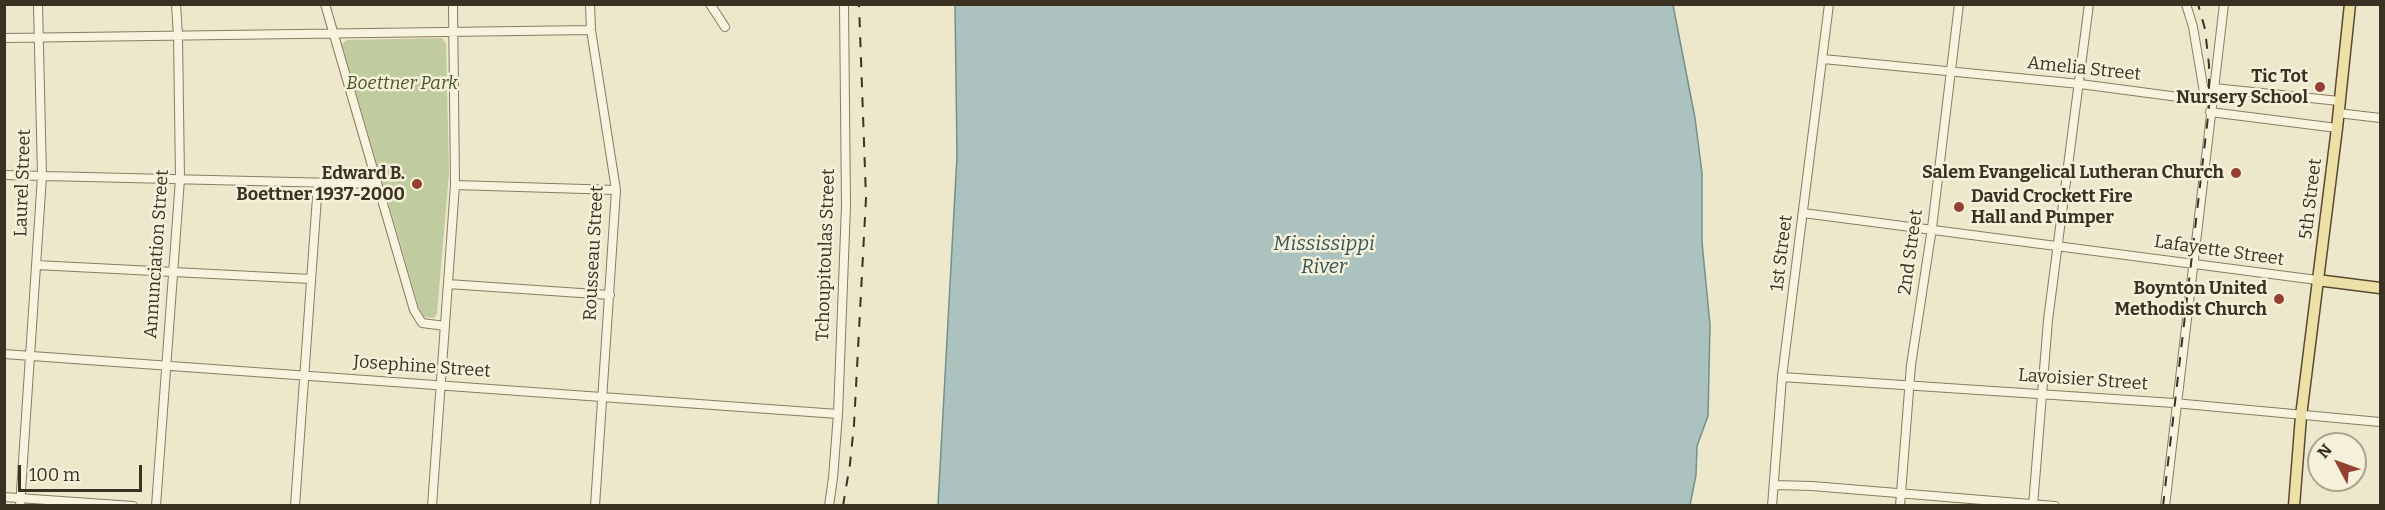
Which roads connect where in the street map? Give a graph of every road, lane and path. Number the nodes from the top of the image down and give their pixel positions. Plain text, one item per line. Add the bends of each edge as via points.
1 (38, 4) edge
2 (176, 4) edge
3 (325, 4) edge
4 (453, 4) edge
5 (590, 4) edge
6 (710, 4) edge
7 (844, 4) edge
8 (1829, 4) edge
9 (1959, 4) edge
10 (2089, 4) edge
11 (2186, 4) edge
12 (2224, 4) edge
13 (2350, 4) edge
14 (725, 27) dead end
15 (591, 30) junction
16 (453, 32) junction
17 (334, 33) junction
18 (178, 36) junction
19 (40, 37) junction
20 (4, 38) edge
21 (1823, 58) junction
22 (1952, 71) junction
23 (2080, 84) junction
24 (2214, 88) junction
25 (2204, 93) junction
26 (2338, 107) junction
27 (2210, 112) junction
28 (2380, 118) edge
29 (2337, 128) junction
30 (4, 175) edge
31 (42, 176) junction
32 (180, 179) junction
33 (318, 183) junction
34 (376, 184) junction
35 (455, 186) junction
36 (616, 190) junction
37 (1803, 213) junction
38 (1932, 228) junction
39 (2058, 245) junction
40 (2192, 264) junction
41 (36, 265) junction
42 (173, 272) junction
43 (311, 279) junction
44 (2317, 280) junction
45 (448, 284) junction
46 (2380, 288) edge
47 (610, 295) junction
48 (445, 326) junction
49 (4, 354) edge
50 (30, 355) junction
51 (166, 366) junction
52 (305, 375) junction
53 (1782, 377) junction
54 (441, 385) junction
55 (1909, 385) junction
56 (2041, 393) junction
57 (602, 398) junction
58 (2176, 404) junction
59 (838, 414) junction
60 (2301, 416) junction
61 (2380, 422) edge
62 (1773, 485) junction
63 (1901, 493) junction
64 (4, 497) edge
65 (21, 502) edge
66 (2033, 505) edge
67 (133, 506) edge
68 (156, 506) edge
69 (295, 506) edge
70 (432, 506) edge
71 (595, 506) edge
72 (829, 506) edge
73 (1772, 506) edge
74 (1900, 506) edge
75 (2055, 506) edge
76 (2164, 506) edge
77 (2294, 506) edge

1 - 19 street, Laurel Street
2 - 18 street, Annunciation Street
3 - 17 street
4 - 16 street
5 - 15 street, Rousseau Street
6 - 14 street
7 - 59 street, Tchoupitoulas Street via 846,206
8 - 21 street, 1st Street
9 - 22 street, 2nd Street
10 - 23 street
11 - 25 street
12 - 24 street
13 - 26 main road, 5th Street
15 - 16 street
15 - 36 street, Rousseau Street
16 - 17 street
16 - 35 street
17 - 18 street
17 - 34 street
18 - 19 street
18 - 32 street, Annunciation Street
19 - 20 street
19 - 31 street, Laurel Street
21 - 22 street, Amelia Street
21 - 37 street, 1st Street
22 - 23 street, Amelia Street
22 - 38 street, 2nd Street
23 - 25 street, Amelia Street via 2186,98 2198,98
23 - 39 street
24 - 25 street, Amelia Street
24 - 26 street
24 - 27 street
25 - 27 street
26 - 28 street
26 - 29 main road, 5th Street
27 - 29 street
27 - 40 street
29 - 44 main road, 5th Street
30 - 31 street
31 - 32 street
31 - 41 street, Laurel Street
32 - 33 street
32 - 42 street, Annunciation Street
33 - 34 street
33 - 43 street
34 - 48 street via 417,318 427,325
35 - 36 street
35 - 45 street
36 - 47 street, Rousseau Street
37 - 38 street, Lafayette Street
37 - 53 street, 1st Street
38 - 39 street, Lafayette Street
38 - 55 street, 2nd Street
39 - 40 street, Lafayette Street
39 - 56 street
40 - 44 street, Lafayette Street
40 - 58 street
41 - 42 street
41 - 50 street, Laurel Street
42 - 43 street
42 - 51 street, Annunciation Street
43 - 52 street
44 - 46 main road, Lafayette Street
44 - 60 main road, 5th Street
45 - 47 street
45 - 48 street
47 - 57 street, Rousseau Street
48 - 54 street
49 - 50 street, Josephine Street
50 - 51 street, Josephine Street
50 - 65 street, Laurel Street
51 - 52 street, Josephine Street
51 - 68 street, Annunciation Street
52 - 54 street, Josephine Street
52 - 69 street
53 - 55 street, Lavoisier Street
53 - 62 street, 1st Street
54 - 57 street, Josephine Street
54 - 70 street
55 - 56 street, Lavoisier Street
55 - 63 street, 2nd Street
56 - 58 street, Lavoisier Street
56 - 66 street
57 - 59 street, Josephine Street
57 - 71 street, Rousseau Street
58 - 60 street, Lavoisier Street
58 - 76 street
59 - 72 street, Tchoupitoulas Street
60 - 61 street, Lavoisier Street
60 - 77 main road, 5th Street
62 - 63 street
62 - 73 street, 1st Street
63 - 66 street
63 - 74 street, 2nd Street
64 - 65 street
65 - 67 street
66 - 75 street

